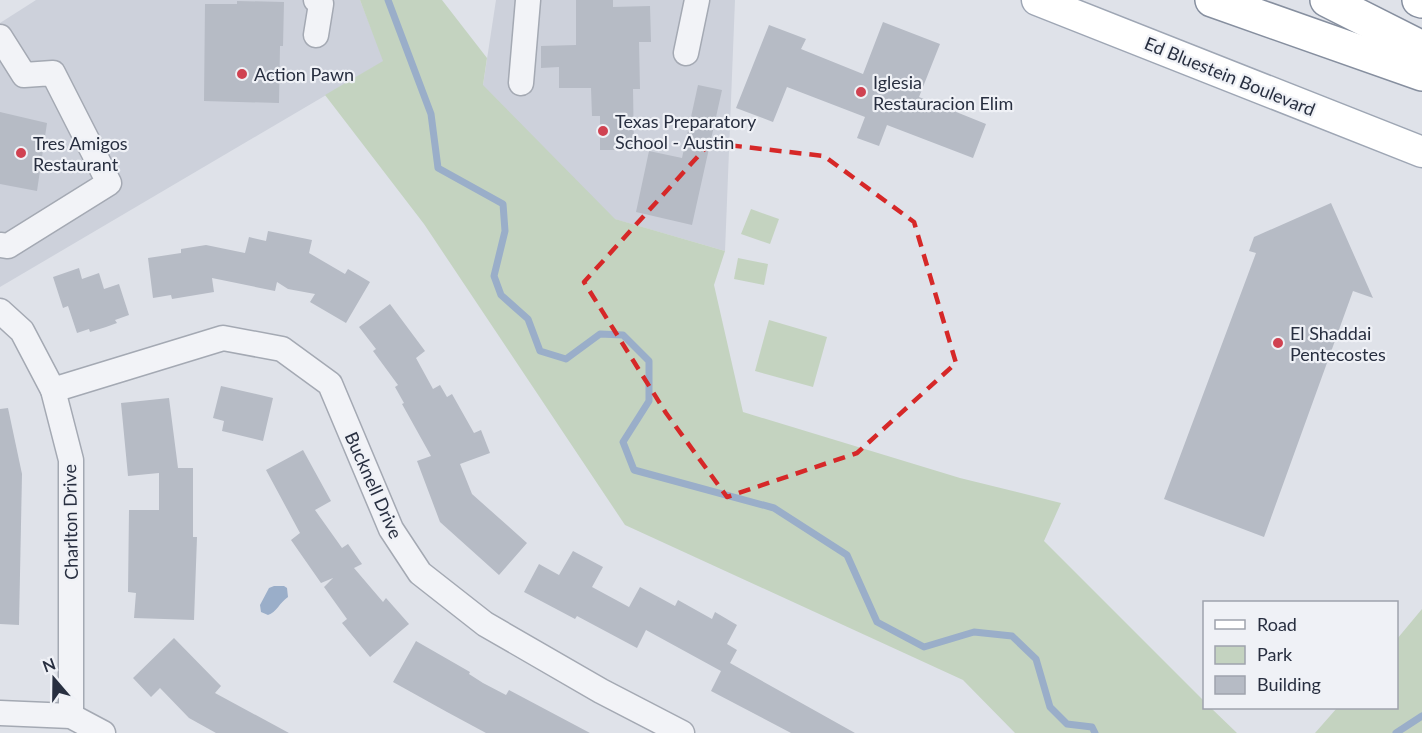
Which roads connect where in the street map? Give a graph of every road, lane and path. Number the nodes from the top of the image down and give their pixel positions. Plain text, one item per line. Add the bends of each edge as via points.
1 (316, 0) edge
2 (528, 0) edge
3 (697, 0) edge
4 (1037, 0) edge
5 (1212, 0) edge
6 (1327, 0) edge
7 (316, 35) dead end
8 (0, 37) edge
9 (1422, 48) edge
10 (686, 53) dead end
11 (1422, 74) edge
12 (521, 83) dead end
13 (1422, 152) edge
14 (0, 245) edge
15 (0, 311) edge
16 (52, 390) junction
17 (0, 713) edge
18 (71, 716) junction
19 (103, 733) edge
20 (682, 733) edge

1 - 7 street via 321,4
2 - 12 street
3 - 10 street
4 - 13 main road, Ed Bluestein Boulevard
5 - 11 highway
6 - 9 highway
8 - 14 street via 24,75 53,74 110,183 8,246
15 - 16 street, Charlton Drive via 22,331
16 - 18 street, Charlton Drive via 70,460
16 - 20 street, Bucknell Drive via 223,338 282,349 330,384 391,529 420,573 485,624
17 - 18 street
18 - 19 street

